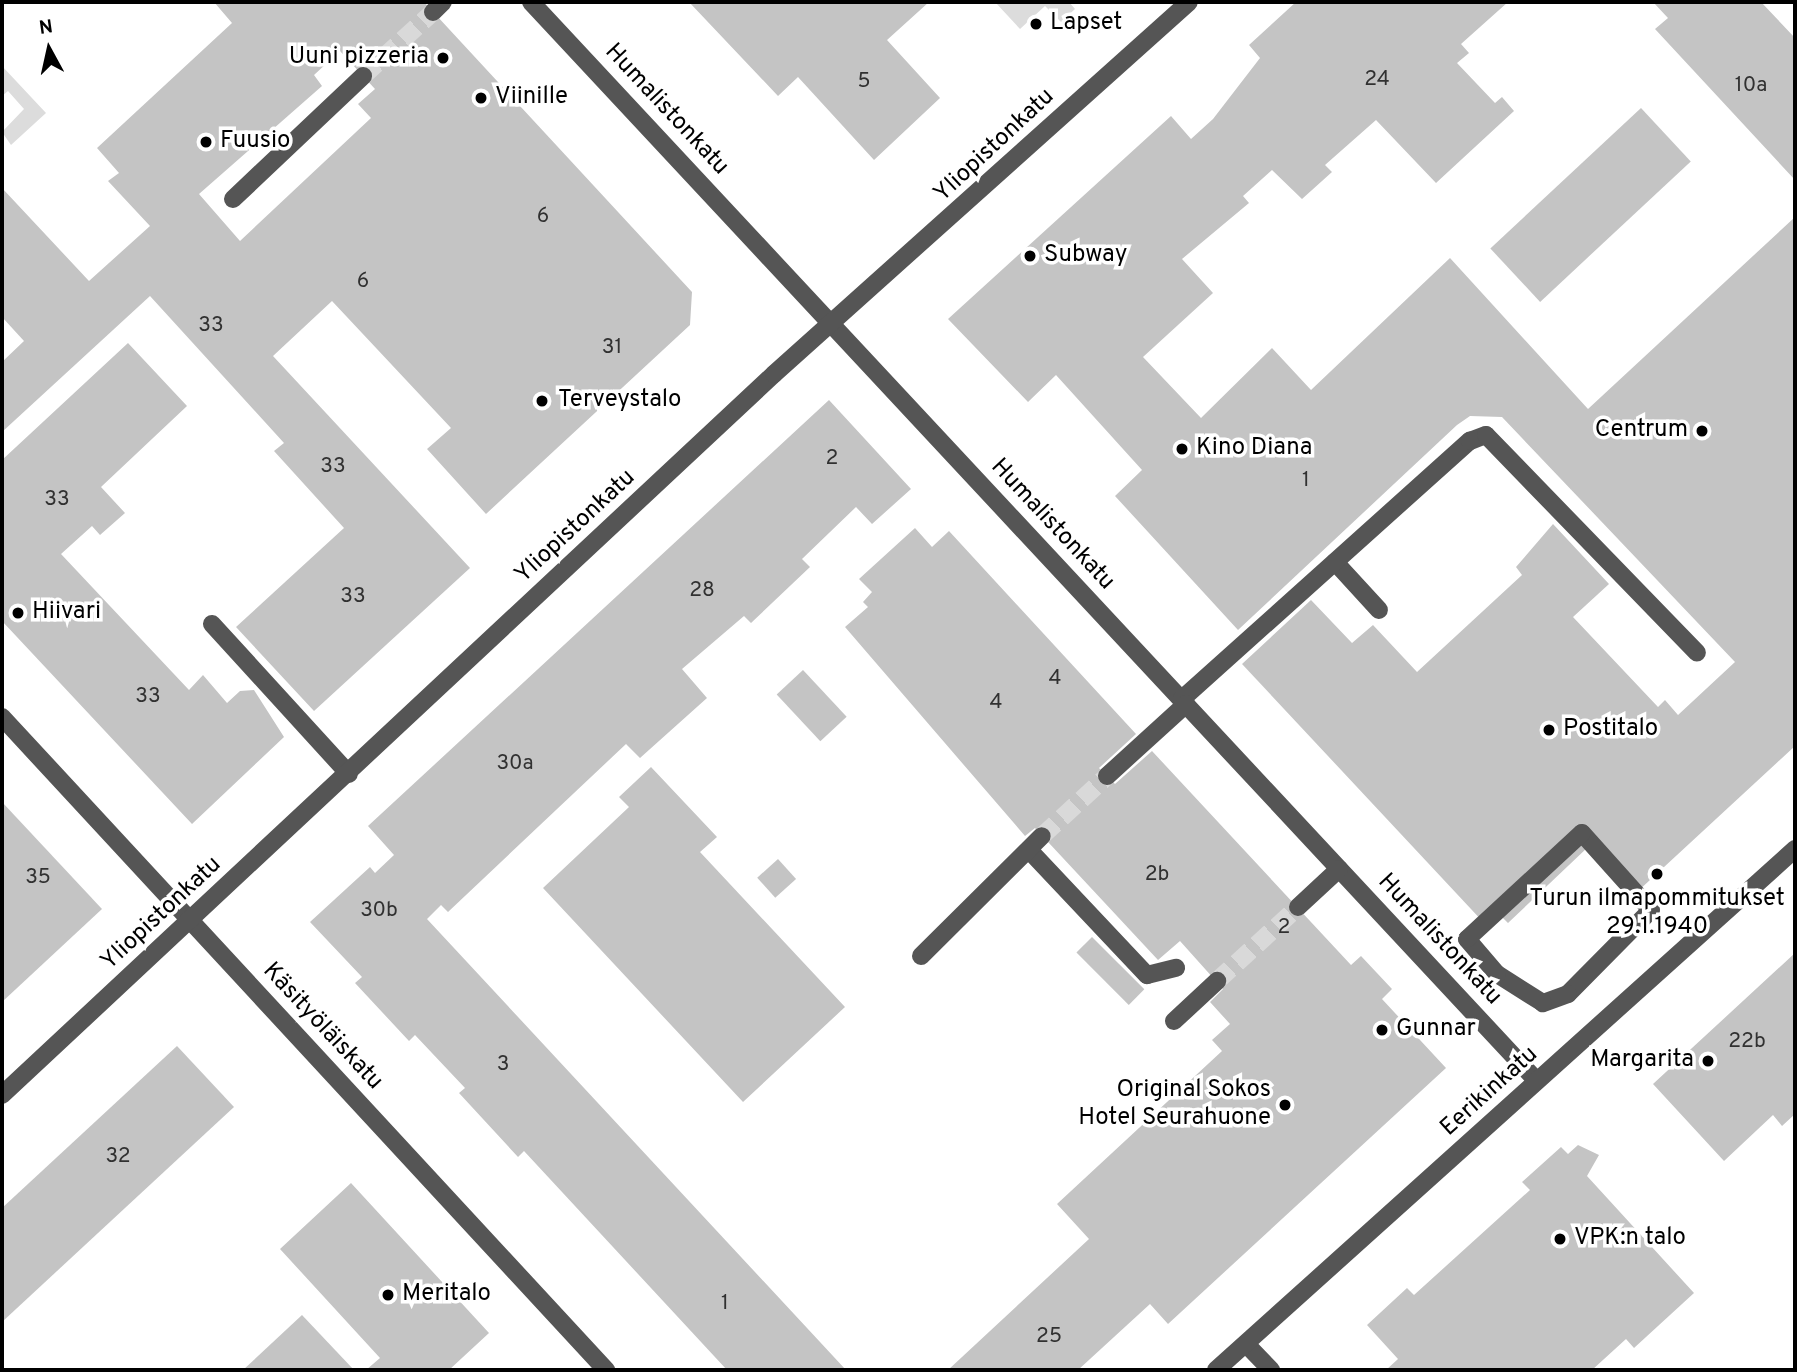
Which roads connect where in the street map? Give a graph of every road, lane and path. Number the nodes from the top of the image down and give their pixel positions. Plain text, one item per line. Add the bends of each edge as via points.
1 (531, 2) edge
2 (1189, 2) edge
3 (363, 76) tunnel mouth
4 (233, 199) dead end
5 (832, 324) junction
6 (1335, 562) junction
7 (1379, 610) dead end
8 (212, 624) dead end
9 (1697, 653) dead end
10 (1184, 702) junction
11 (2, 718) edge
12 (349, 774) junction
13 (1107, 776) tunnel mouth
14 (1042, 836) tunnel mouth
15 (1029, 849) junction
16 (1795, 849) edge
17 (1339, 869) junction
18 (1637, 892) joint
19 (1298, 907) tunnel mouth
20 (190, 921) junction
21 (921, 956) dead end
22 (1176, 968) dead end
23 (1217, 981) tunnel mouth
24 (1174, 1021) dead end
25 (1537, 1082) junction
26 (2, 1095) edge
27 (1245, 1344) junction
28 (606, 1370) edge
29 (1216, 1370) edge
30 (1271, 1370) edge

1 - 5 street, Humalistonkatu
2 - 5 street, Yliopistonkatu
3 - 4 street
5 - 10 street, Humalistonkatu
5 - 12 street, Yliopistonkatu
6 - 7 street
6 - 9 street via 1470,441 1493,437
6 - 10 street
8 - 12 street
10 - 13 street
10 - 17 street, Humalistonkatu
11 - 20 street, Käsityöläiskatu
12 - 20 street, Yliopistonkatu
14 - 15 street
15 - 21 street
15 - 22 street via 1147,975
16 - 25 street, Eerikinkatu
17 - 19 street
17 - 25 street, Humalistonkatu
18 - 18 street via 1651,910 1569,994 1543,1003 1497,974 1467,939 1582,833
20 - 26 street, Yliopistonkatu
20 - 28 street, Käsityöläiskatu
23 - 24 street
25 - 27 street, Eerikinkatu
27 - 29 street, Eerikinkatu
27 - 30 street

